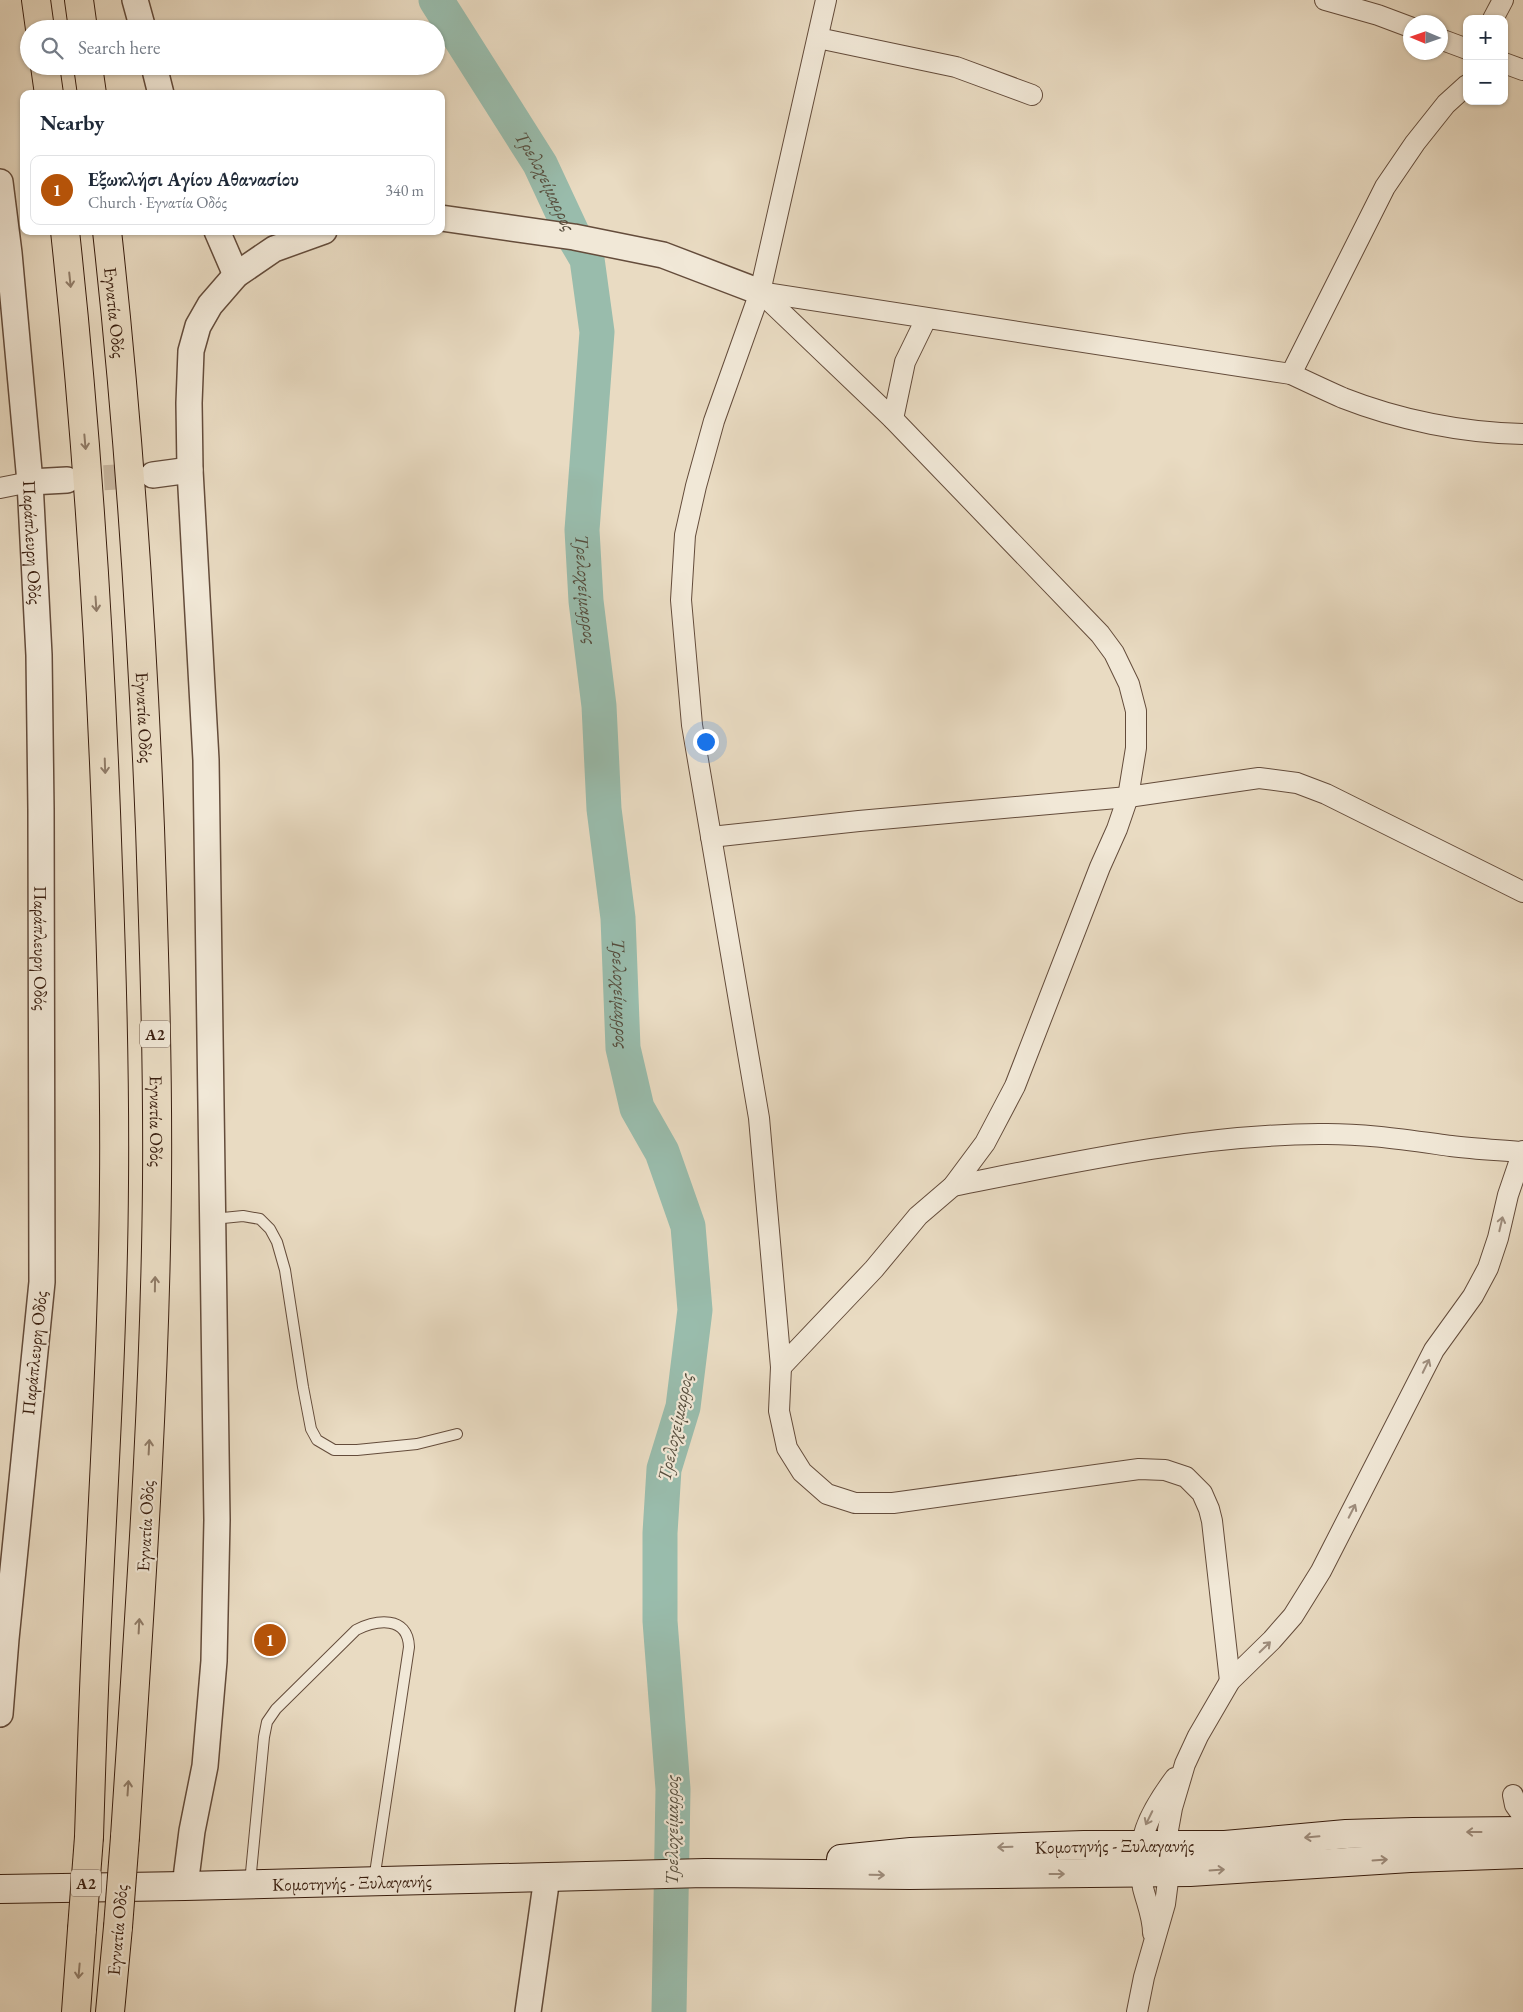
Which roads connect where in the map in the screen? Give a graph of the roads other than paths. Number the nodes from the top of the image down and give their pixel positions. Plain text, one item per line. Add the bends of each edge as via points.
1 (36, 0) edge
2 (79, 0) edge
3 (136, 0) edge
4 (826, 0) edge
5 (1325, 0) edge
6 (1503, 0) edge
7 (1495, 15) edge
8 (39, 20) edge
9 (82, 20) edge
10 (141, 20) edge
11 (1403, 24) edge
12 (818, 38) junction
13 (1448, 42) edge
14 (1463, 48) edge
15 (1508, 64) edge
16 (1523, 70) edge
17 (46, 75) edge
18 (89, 75) edge
19 (156, 75) edge
20 (1463, 89) edge
21 (48, 90) edge
22 (91, 90) edge
23 (160, 90) edge
24 (1032, 95) dead end
25 (0, 182) edge
26 (445, 219) edge
27 (65, 235) edge
28 (108, 235) edge
29 (219, 235) edge
30 (313, 235) edge
31 (236, 275) junction
32 (760, 292) junction
33 (926, 319) junction
34 (1290, 374) junction
35 (893, 419) junction
36 (1523, 434) edge
37 (190, 470) junction
38 (152, 474) tunnel mouth
39 (67, 480) tunnel mouth
40 (30, 482) junction
41 (0, 488) edge
42 (1128, 797) junction
43 (710, 837) junction
44 (1523, 892) edge
45 (1522, 1152) edge
46 (953, 1186) junction
47 (212, 1219) junction
48 (781, 1367) junction
49 (457, 1434) dead end
50 (1, 1679) edge
51 (1230, 1680) junction
52 (0, 1714) edge
53 (1185, 1764) junction
54 (1513, 1794) dead end
55 (1523, 1812) edge
56 (1523, 1832) edge
57 (1141, 1846) junction
58 (1168, 1846) junction
59 (1523, 1854) edge
60 (1169, 1872) junction
61 (705, 1873) junction
62 (1141, 1873) junction
63 (547, 1877) junction
64 (373, 1881) junction
65 (250, 1884) junction
66 (185, 1886) junction
67 (0, 1889) edge
68 (1153, 1942) junction
69 (76, 2012) edge
70 (110, 2012) edge
71 (528, 2012) edge
72 (1137, 2012) edge

1 - 8 highway
2 - 9 highway
3 - 10 street
4 - 12 street
5 - 11 street
6 - 7 street
12 - 24 street via 956,67
12 - 32 street
13 - 14 street
15 - 16 street
17 - 21 highway
18 - 22 highway
19 - 23 street
20 - 34 street via 1446,104 1415,143 1385,187
25 - 40 street, Παράπλευρη Οδός
26 - 32 street via 574,237 663,254
27 -> 69 highway, Εγνατία Οδός / Α2, bridge via 91,519 104,731 114,1183 110,1396 89,1837
70 -> 28 highway, Εγνατία Οδός / Α2, bridge via 125,1837 152,1399 157,1183 155,957 146,726 132,497
29 - 31 street
30 - 31 street via 274,249
31 - 37 street via 210,305 198,326 191,350
32 - 33 street
32 - 35 street
32 - 43 street via 714,421 684,535 681,600 691,715
33 - 34 street
33 - 35 street via 905,362
34 - 36 street via 1344,398 1401,417 1501,434
35 - 42 street via 1100,634 1114,653 1129,684 1136,711 1136,748
37 - 38 street
37 - 47 street via 206,760
39 - 40 street
40 - 41 street
40 - 50 street, Παράπλευρη Οδός via 41,753 42,1282
42 - 43 street
42 - 44 street via 1260,778 1297,783 1326,794
42 - 46 street via 1015,1086 985,1142
43 - 48 street via 759,1118
45 - 46 street via 1401,1138 1320,1134 1228,1139 1108,1156
51 -> 45 street via 1272,1640 1310,1591 1434,1350 1473,1296 1488,1268
46 - 48 street via 918,1216 874,1269
47 - 49 lane via 243,1216 260,1219 277,1242 311,1429 317,1440 334,1450 357,1450 417,1444
47 - 66 street via 218,1520 214,1661 205,1766
48 - 51 street via 779,1411 787,1448 802,1472 827,1494 855,1503 893,1503 1139,1469 1165,1470 1186,1477 1202,1493 1212,1520
50 - 52 street, Παράπλευρη Οδός
51 - 53 street
53 -> 57 street via 1151,1814
53 - 58 street via 1172,1808
54 - 55 street via 1515,1805
56 -> 58 main road, Κομοτηνής - Ξυλαγανής via 1346,1834 1224,1845
57 - 58 main road, Κομοτηνής - Ξυλαγανής
57 -> 61 main road, Κομοτηνής - Ξυλαγανής via 911,1852
57 - 62 street
58 - 60 street
60 -> 59 main road, Κομοτηνής - Ξυλαγανής
60 - 62 main road, Κομοτηνής - Ξυλαγανής
60 - 68 street via 1165,1904
61 -> 62 main road, Κομοτηνής - Ξυλαγανής
61 - 63 main road, Κομοτηνής - Ξυλαγανής
62 - 68 street via 1153,1926
63 - 64 main road, Κομοτηνής - Ξυλαγανής
63 - 71 street
64 - 65 main road, Κομοτηνής - Ξυλαγανής
64 - 65 lane via 409,1647 404,1630 384,1621 356,1630 282,1703 268,1722
65 - 66 main road, Κομοτηνής - Ξυλαγανής
66 - 67 main road, Κομοτηνής - Ξυλαγανής
68 - 72 street

